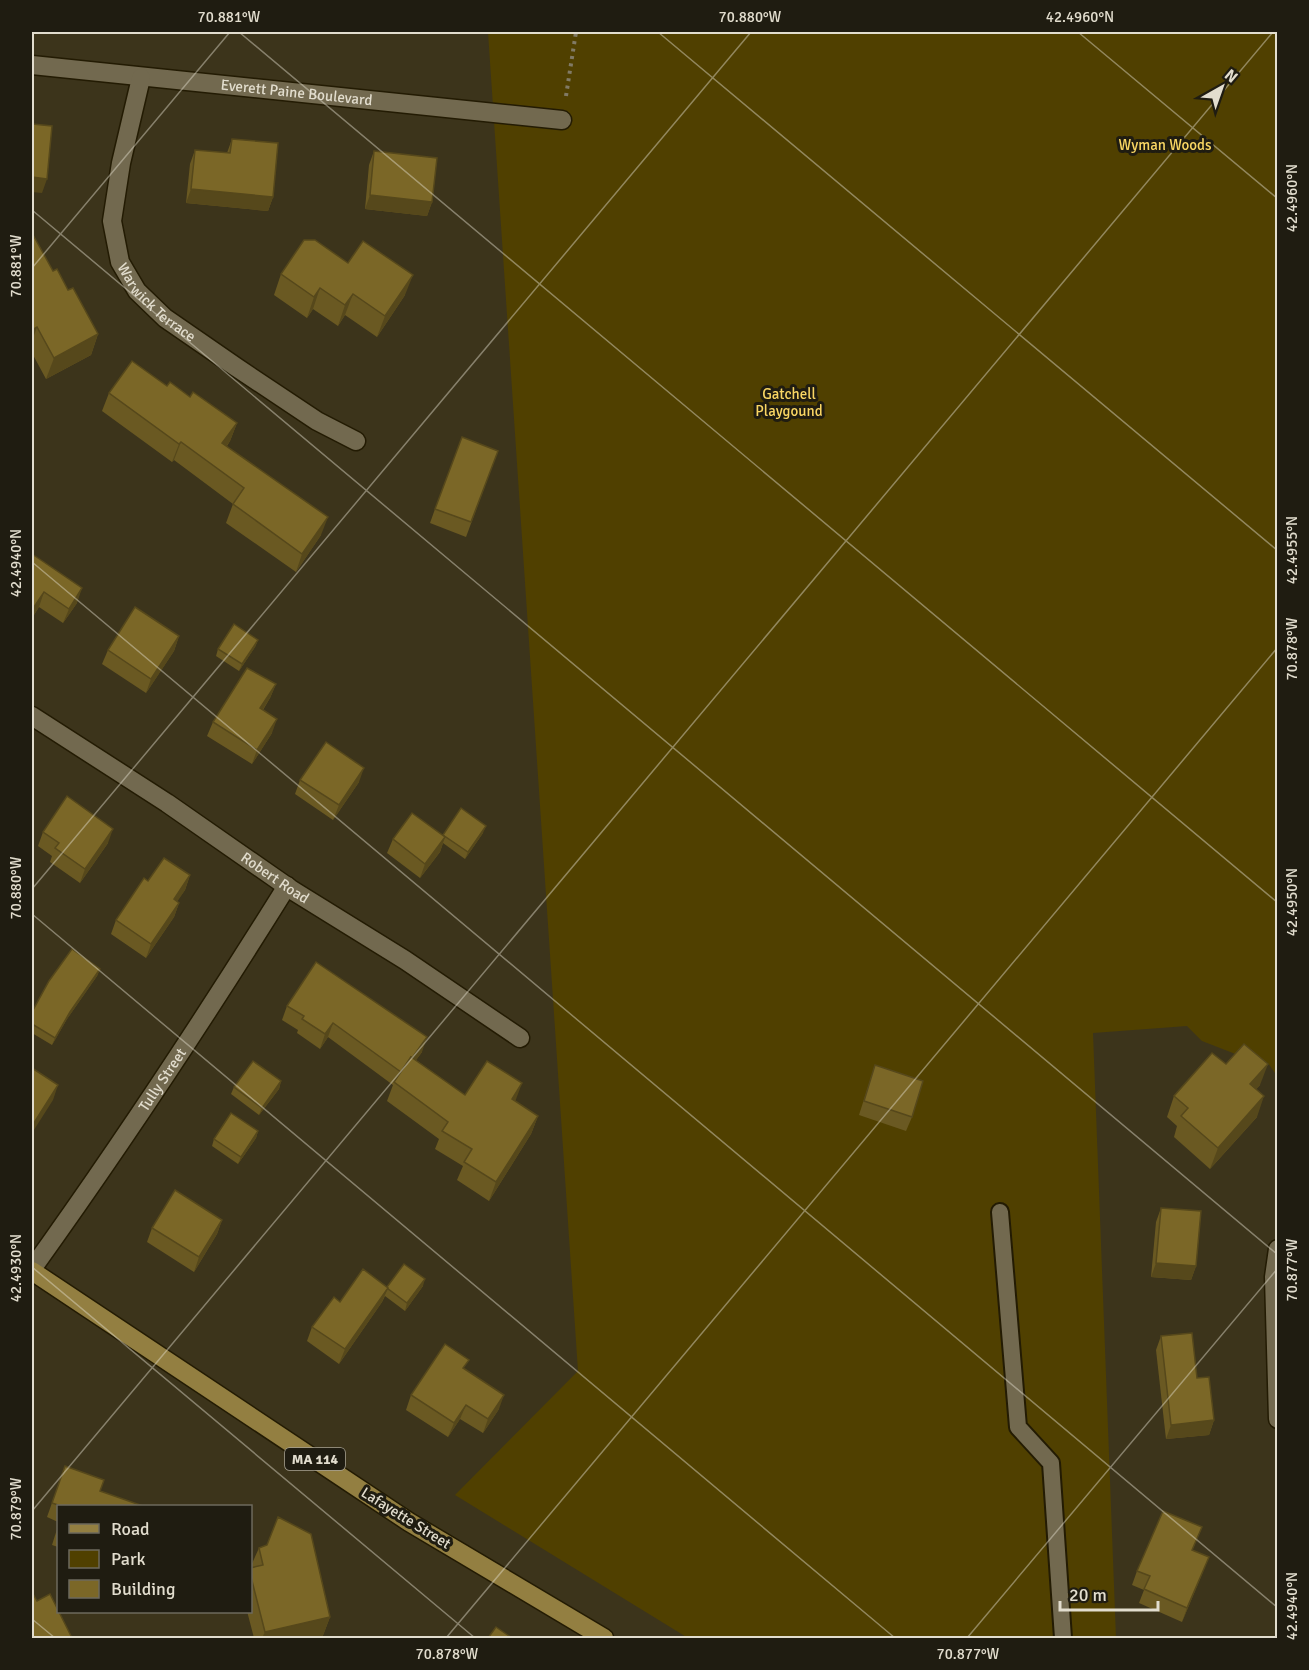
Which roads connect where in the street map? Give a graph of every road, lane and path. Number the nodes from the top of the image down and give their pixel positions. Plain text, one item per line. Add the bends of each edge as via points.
1 (576, 32) edge
2 (32, 65) edge
3 (141, 78) junction
4 (562, 120) joint
5 (356, 441) dead end
6 (32, 716) edge
7 (287, 886) junction
8 (520, 1038) dead end
9 (1000, 1212) dead end
10 (1278, 1250) edge
11 (32, 1270) edge
12 (1278, 1419) edge
13 (604, 1638) edge
14 (1063, 1638) edge

1 - 4 path
2 - 3 street, Everett Paine Boulevard
3 - 4 street, Everett Paine Boulevard
3 - 5 street, Warwick Terrace via 112,220 120,262 131,282 174,324 317,421
6 - 7 street, Robert Road via 167,802
7 - 8 street, Robert Road
7 - 11 street, Tully Street via 211,1008
9 - 14 lane via 1018,1427 1052,1463
10 - 12 street via 1274,1277
11 - 13 main road, Lafayette Street / MA 114 via 409,1522

